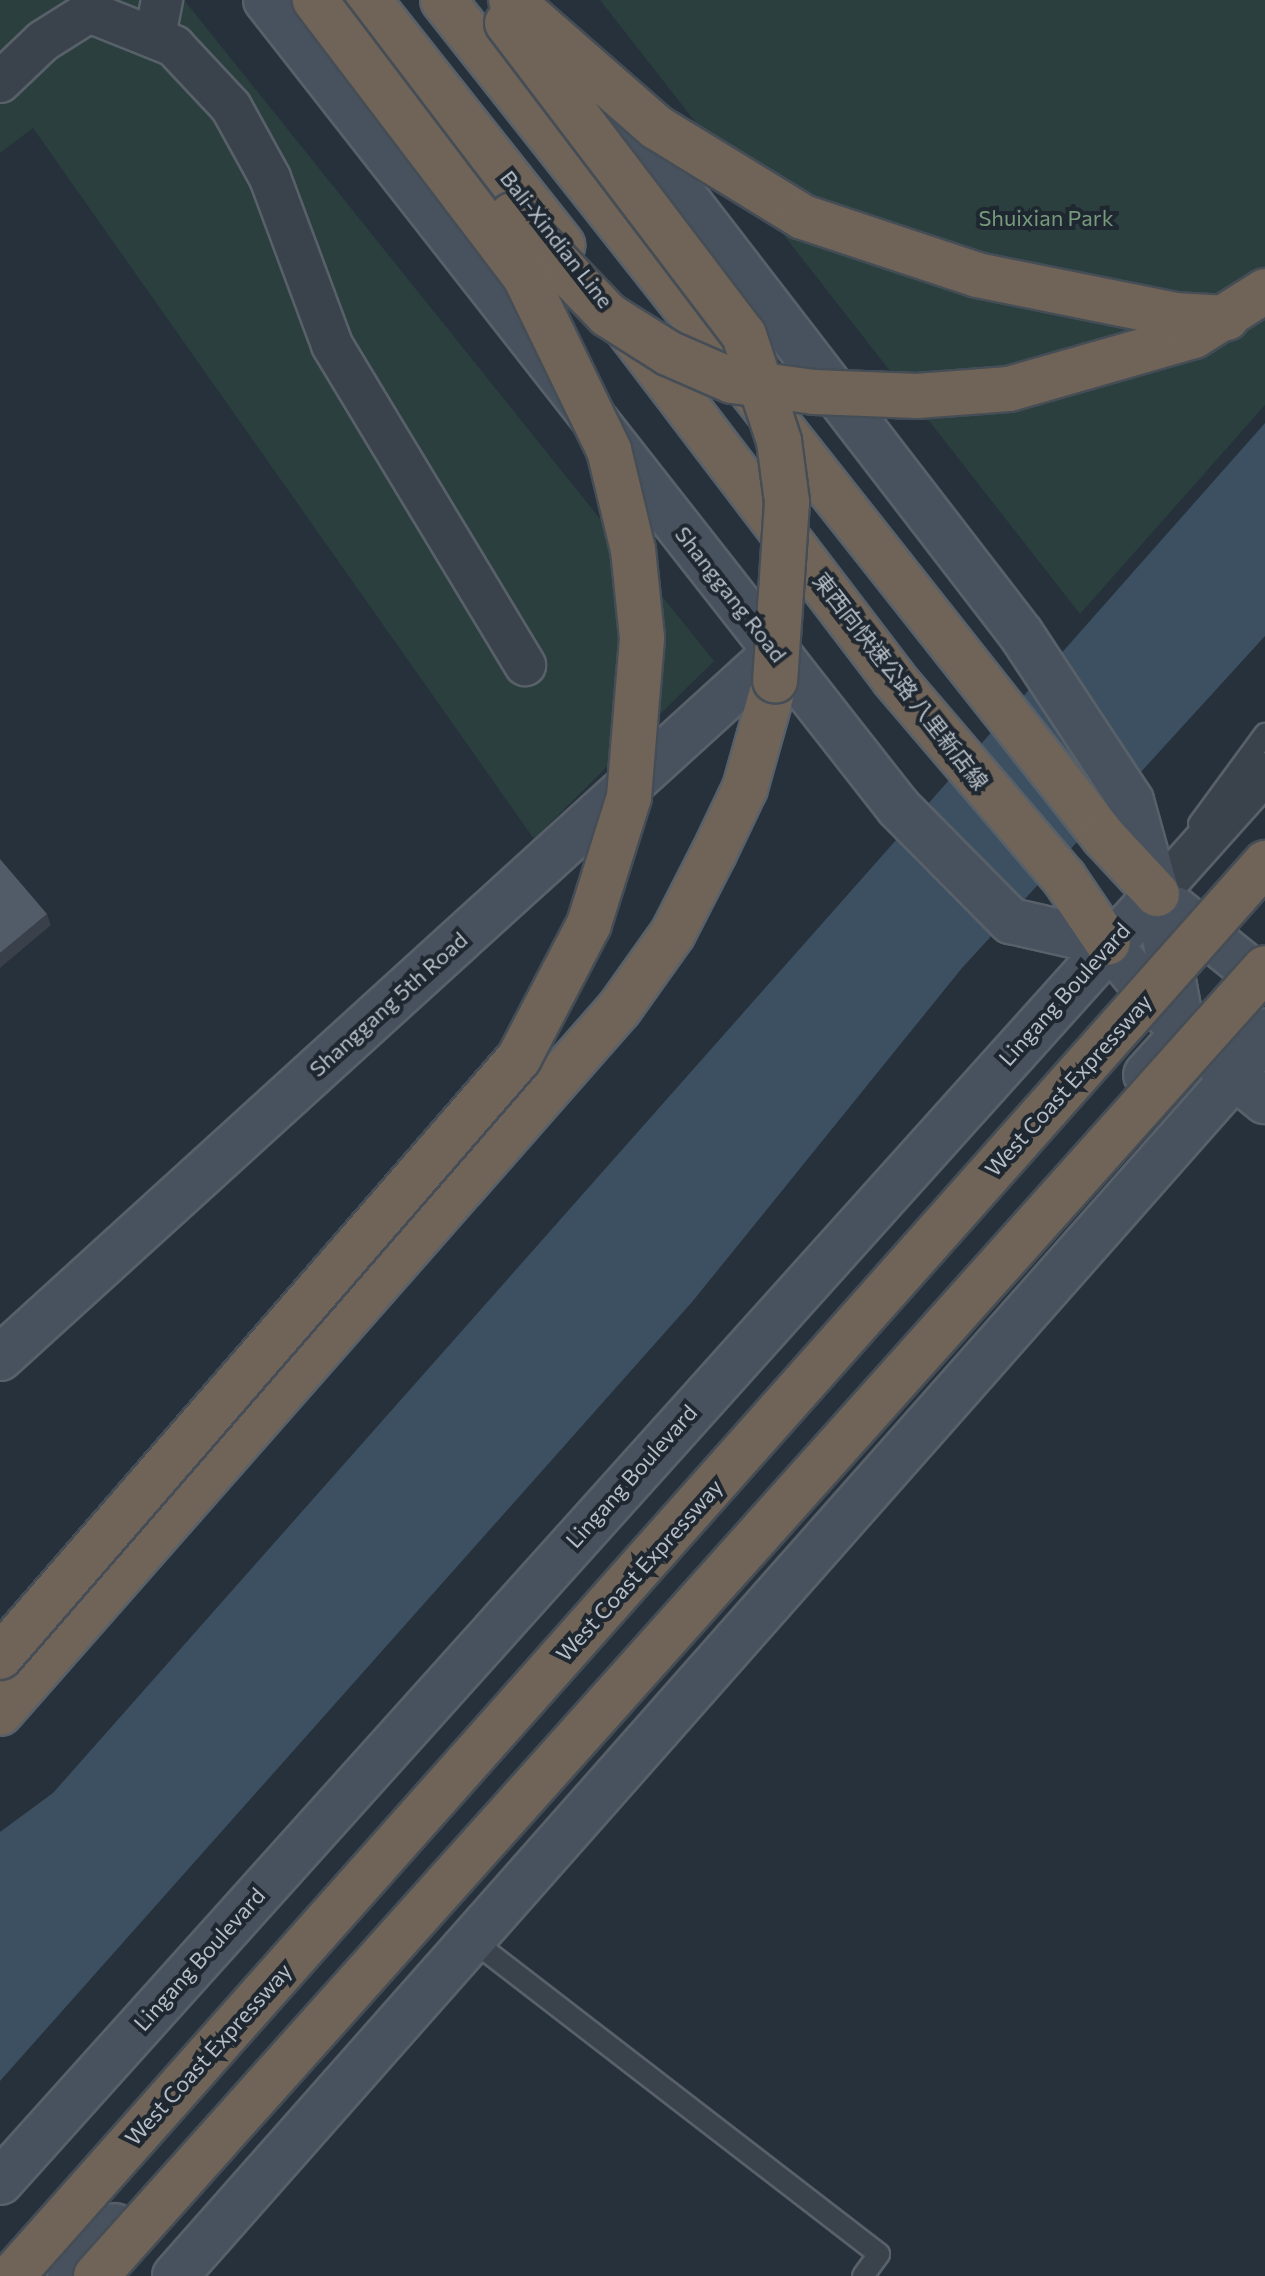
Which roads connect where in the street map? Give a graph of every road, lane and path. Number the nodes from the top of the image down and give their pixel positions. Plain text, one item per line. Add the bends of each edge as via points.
1 (266, 0) edge
2 (315, 0) edge
3 (342, 0) edge
4 (368, 0) edge
5 (443, 0) edge
6 (489, 0) edge
7 (511, 0) edge
8 (533, 0) edge
9 (158, 18) edge
10 (0, 82) edge
11 (1265, 291) edge
12 (1265, 320) edge
13 (746, 479) joint
14 (776, 652) junction
15 (525, 665) dead end
16 (1265, 734) edge
17 (1265, 773) edge
18 (1265, 863) edge
19 (1265, 893) edge
20 (1157, 894) junction
21 (1108, 943) junction
22 (1265, 968) edge
23 (1265, 982) edge
24 (1265, 1031) edge
25 (1183, 1034) junction
26 (1250, 1089) edge
27 (401, 1220) dead end
28 (0, 1358) edge
29 (0, 1657) edge
30 (0, 1668) edge
31 (0, 1713) edge
32 (472, 1940) junction
33 (0, 2182) edge
34 (12, 2276) edge
35 (37, 2276) edge
36 (70, 2276) edge
37 (96, 2276) edge
38 (175, 2276) edge
39 (863, 2276) edge

1 - 14 street, Shanggang Road
2 - 29 highway, bridge via 525,277 609,450 633,550 642,638 629,797 589,924 519,1058 475,1117
3 - 11 highway, bridge via 542,252 608,315 732,381 917,396 1009,389 1194,336
4 - 13 highway, Bali-Xindian Line
5 - 20 highway via 1104,837
6 - 31 highway, bridge via 715,288 762,379 787,502 788,565 761,740 673,933 619,1009
7 - 12 highway, bridge via 656,127 803,217 977,275 1175,315
8 - 20 street via 1038,657 1131,801
9 - 10 street via 89,12 43,41
9 - 15 street via 174,46 231,107 270,178 332,345
13 - 21 highway, 東西向快速公路 八里新店線 via 951,750 1064,878
14 - 21 street, Shanggang Road via 898,807 1011,921
14 - 28 street, Shanggang 5th Road
16 - 20 lane via 1228,777
17 - 20 street, Lingang Boulevard
18 - 34 highway, West Coast Expressway, bridge
19 - 35 highway
20 - 21 street, Lingang Boulevard
20 - 23 street
20 - 25 street
21 - 25 street
21 - 33 street, Lingang Boulevard
22 - 37 highway, bridge
24 - 26 street
25 - 26 street
25 - 36 street
26 - 32 street
27 - 30 street
32 - 38 street
32 - 39 lane via 879,2254

